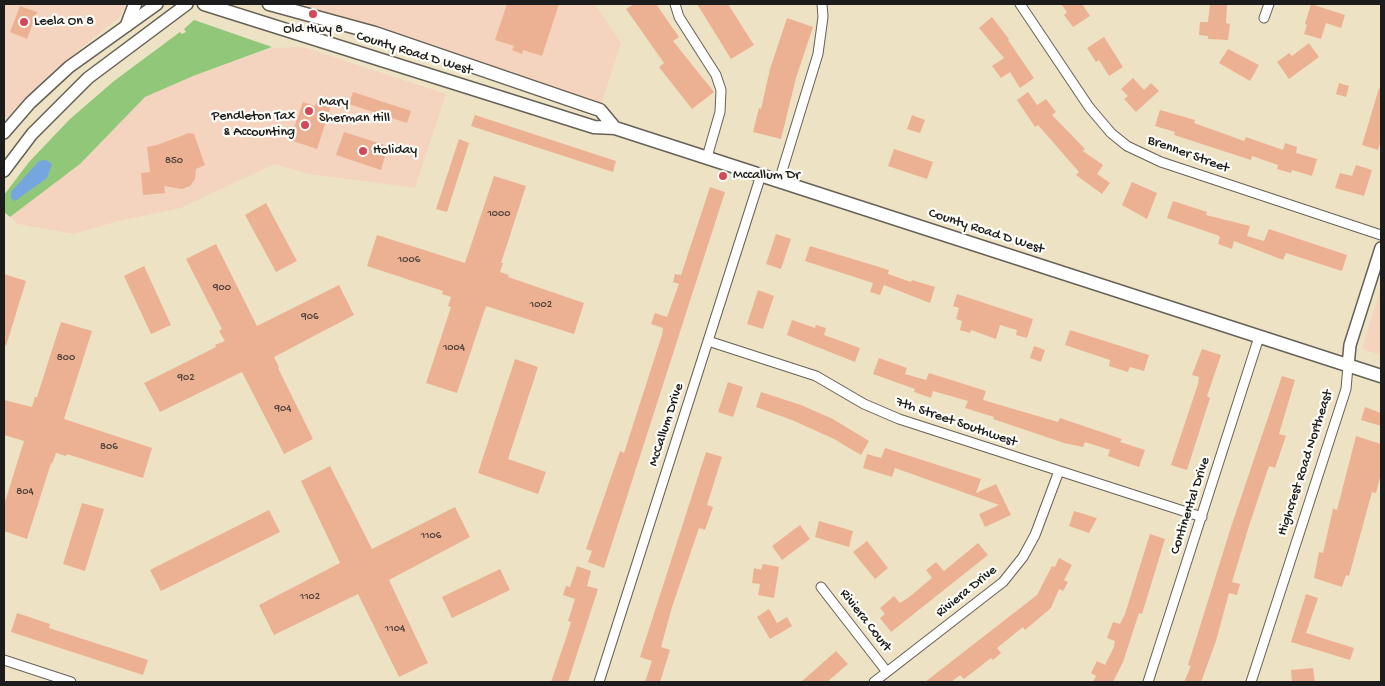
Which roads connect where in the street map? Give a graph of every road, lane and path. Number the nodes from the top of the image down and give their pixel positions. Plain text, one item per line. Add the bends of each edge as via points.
1 (135, 4) edge
2 (157, 4) edge
3 (187, 4) edge
4 (204, 4) edge
5 (269, 4) edge
6 (675, 4) edge
7 (822, 4) edge
8 (1020, 4) edge
9 (1269, 4) edge
10 (1264, 18) dead end
11 (127, 25) junction
12 (615, 128) junction
13 (4, 133) edge
14 (706, 157) junction
15 (4, 171) edge
16 (761, 176) junction
17 (779, 181) junction
18 (1381, 235) edge
19 (1381, 248) edge
20 (1259, 337) junction
21 (708, 340) junction
22 (1348, 366) junction
23 (1381, 376) edge
24 (1058, 471) junction
25 (1202, 517) junction
26 (821, 587) dead end
27 (4, 660) edge
28 (887, 672) junction
29 (71, 682) edge
30 (598, 682) edge
31 (874, 682) edge
32 (1148, 682) edge
33 (1251, 682) edge

1 - 11 main road
2 - 11 street
3 - 15 street via 88,78 32,134
4 - 12 main road, County Road D West via 594,127
5 - 12 main road, County Road D West via 375,33 600,110
6 - 14 street via 679,17 716,75 721,90 720,112
7 - 17 street via 818,54
8 - 18 street, Brenner Street via 1097,118 1127,146 1161,162
9 - 10 street
11 - 13 street via 62,73
12 - 14 main road, County Road D West
14 - 16 main road, County Road D West
16 - 17 main road, County Road D West
16 - 21 street, McCallum Drive
17 - 20 main road, County Road D West
19 - 22 street, Highcrest Road Northeast via 1350,345
20 - 22 main road, County Road D West
20 - 25 street, Continental Drive
21 - 24 street, 7th Street Southwest via 816,376 864,404 900,419
21 - 30 street, McCallum Drive
22 - 23 main road, County Road D West
22 - 33 street, Highcrest Road Northeast via 1346,389
24 - 25 street, 7th Street Southwest
24 - 28 street, Riviera Drive via 1034,535 1008,577
25 - 32 street, Continental Drive
26 - 28 street, Riviera Court
27 - 29 street
28 - 31 street, Riviera Drive

